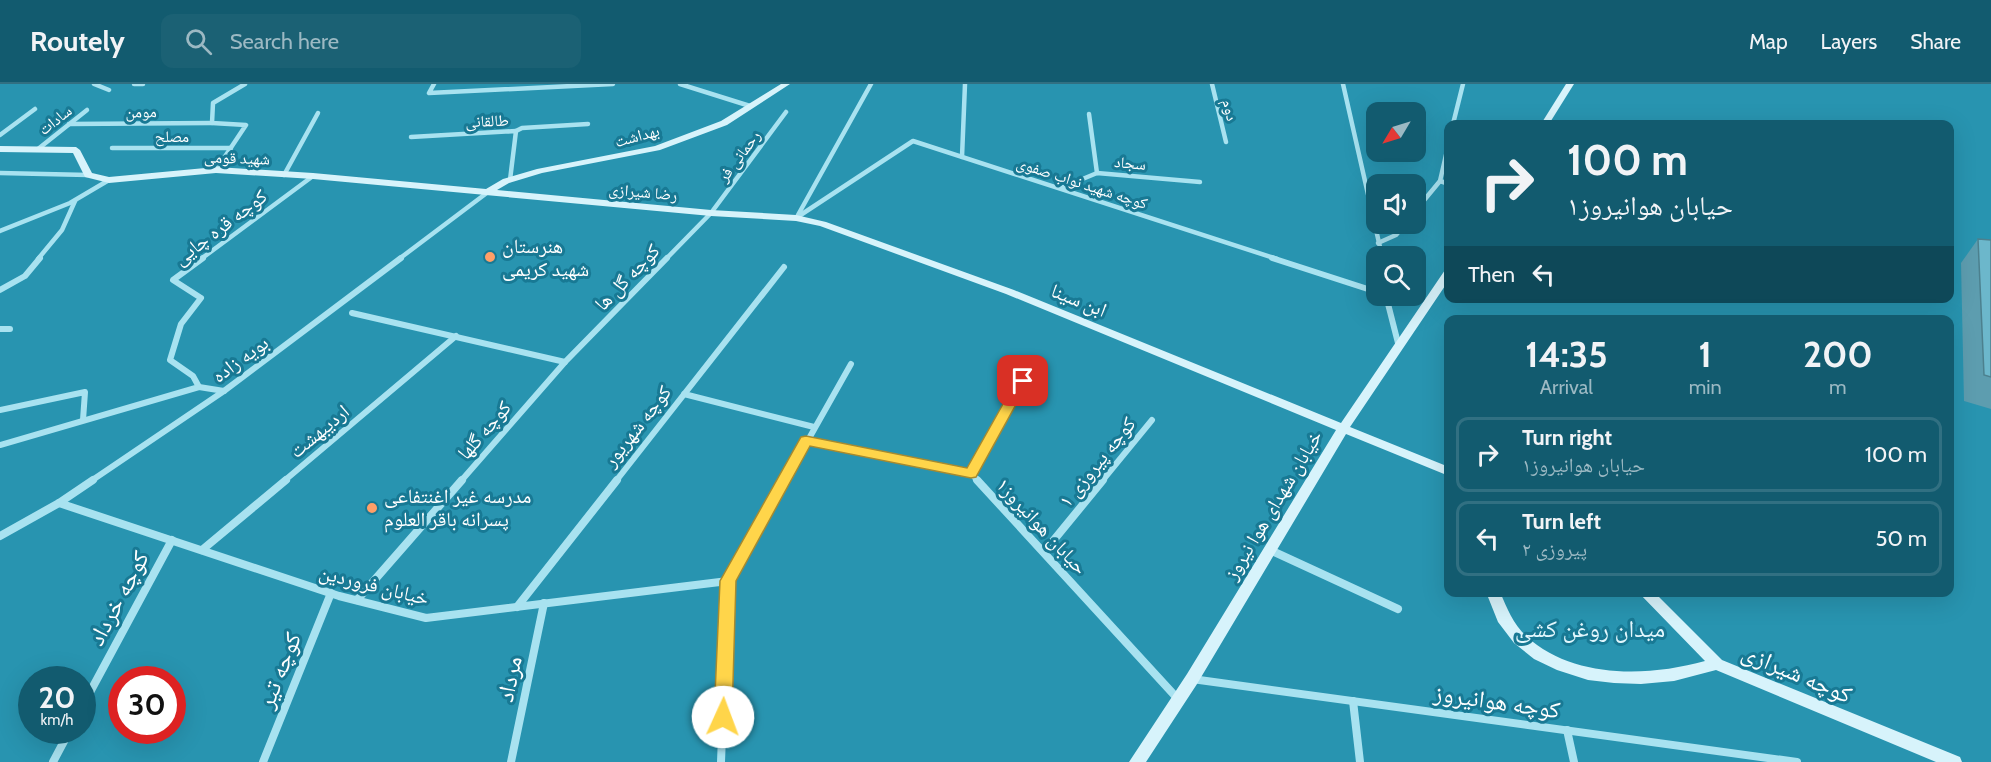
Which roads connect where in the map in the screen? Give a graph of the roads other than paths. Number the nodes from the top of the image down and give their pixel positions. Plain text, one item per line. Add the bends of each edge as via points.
1 (94, 84) edge
2 (134, 84) edge
3 (143, 84) edge
4 (245, 84) edge
5 (434, 84) edge
6 (614, 84) edge
7 (680, 84) edge
8 (786, 84) edge
9 (871, 84) edge
10 (965, 84) edge
11 (1212, 84) edge
12 (1344, 84) edge
13 (1463, 84) edge
14 (1570, 84) edge
15 (109, 90) dead end
16 (750, 106) junction
17 (35, 109) dead end
18 (87, 110) dead end
19 (786, 112) dead end
20 (318, 113) dead end
21 (1089, 114) dead end
22 (1454, 120) edge
23 (1548, 120) edge
24 (212, 123) junction
25 (69, 124) junction
26 (588, 124) dead end
27 (516, 131) junction
28 (0, 135) edge
29 (411, 137) dead end
30 (1226, 142) dead end
31 (112, 148) dead end
32 (231, 148) junction
33 (0, 149) edge
34 (38, 149) junction
35 (962, 157) junction
36 (1444, 164) edge
37 (216, 170) junction
38 (0, 173) edge
39 (1097, 173) junction
40 (88, 175) junction
41 (284, 175) junction
42 (313, 176) junction
43 (109, 180) junction
44 (510, 180) junction
45 (1440, 181) junction
46 (1200, 182) dead end
47 (1444, 182) edge
48 (1060, 188) junction
49 (488, 192) junction
50 (1426, 198) edge
51 (75, 200) junction
52 (711, 213) junction
53 (796, 218) junction
54 (0, 231) edge
55 (1397, 234) edge
56 (1378, 243) junction
57 (1379, 246) edge
58 (784, 267) dead end
59 (1444, 280) edge
60 (1366, 288) edge
61 (0, 290) edge
62 (1389, 306) edge
63 (352, 313) dead end
64 (0, 329) edge
65 (10, 329) dead end
66 (456, 336) junction
67 (1399, 347) junction
68 (565, 362) junction
69 (1033, 363) dead end
70 (851, 364) dead end
71 (199, 387) junction
72 (224, 391) junction
73 (684, 394) junction
74 (0, 410) edge
75 (83, 420) junction
76 (1152, 420) dead end
77 (814, 427) junction
78 (1344, 427) junction
79 (806, 441) junction
80 (0, 445) edge
81 (1444, 470) edge
82 (971, 473) junction
83 (60, 503) junction
84 (0, 536) edge
85 (172, 540) junction
86 (1269, 549) junction
87 (202, 550) junction
88 (1044, 552) junction
89 (728, 581) junction
90 (331, 593) junction
91 (1494, 597) edge
92 (1650, 597) edge
93 (357, 600) junction
94 (544, 603) junction
95 (517, 607) junction
96 (1398, 609) dead end
97 (1717, 664) junction
98 (1192, 679) junction
99 (96, 681) edge
100 (1177, 698) junction
101 (1353, 701) junction
102 (1567, 730) junction
103 (63, 744) edge
104 (1768, 760) edge
105 (53, 762) edge
106 (263, 762) edge
107 (511, 762) edge
108 (721, 762) edge
109 (1137, 762) edge
110 (1360, 762) edge
111 (1574, 762) edge
112 (1797, 762) edge
113 (1954, 762) edge

1 - 15 street
2 - 3 street
4 - 24 street via 213,103
5 - 6 street via 429,93
7 - 16 street
8 - 16 street, بهداشت
9 - 53 street
10 - 35 street
11 - 30 street, دوم
12 - 56 street
13 - 22 street
14 - 23 street
16 - 44 street, بهداشت via 724,123 657,148
17 - 28 street
18 - 25 street, سادات
19 - 52 street, رحمانی فر
20 - 41 street
21 - 39 street
24 - 25 street, مومن
24 - 32 street, مومن via 246,125
25 - 34 street, سادات
26 - 27 street
27 - 29 street, طالقانی
27 - 44 street, طالقانی
31 - 32 street, مصلح
32 - 37 street
33 - 34 street
34 - 40 street via 76,150
35 - 48 street, کوچه شهید نواب صفوی
35 - 53 street, کوچه شهید نواب صفوی via 913,141
36 - 45 street
37 - 41 street, شهید قومی
37 - 43 street, شهید قومی
38 - 40 street
39 - 46 street, سجاد
39 - 48 street, سجاد
40 - 43 street, شهید قومی
41 - 42 street, شهید قومی
42 - 49 street, شهید قومی
42 - 71 street, کوچه قره چایی via 173,280 201,298 181,324 170,360 193,376
43 - 51 street
44 - 49 street, بهداشت
45 - 47 street
45 - 50 street
48 - 60 street, کوچه شهید نواب صفوی
49 - 52 street, رضا شیرازی
49 - 72 street, بویه زاده
51 - 54 street
51 - 61 street via 62,230 25,276
52 - 53 street, رضا شیرازی
52 - 68 street, کوچه گل ها
53 - 78 street, ابن سینا via 824,224 1010,292
55 - 56 street
56 - 57 street
58 - 73 street, کوچه شهریور
59 - 67 street, خیابان شهدای هوا نیروز
62 - 67 street
63 - 66 street
64 - 65 street
66 - 68 street
66 - 87 street, اردیبهشت
67 - 78 street, خیابان شهدای هوا نیروز
68 - 93 street, کوچه گلها
69 - 82 street
70 - 77 street
71 - 72 street
71 - 75 street
72 - 83 street, بویه زاده
73 - 77 street
73 - 95 street, کوچه شهریور
74 - 75 street via 85,392
75 - 80 street
76 - 88 street, کوچه پیروزی ۱
77 - 79 street
78 - 81 street, ابن سینا
78 - 86 street, خیابان شهدای هوا نیروز
79 - 82 street, حیابان هوانیروز۱
79 - 89 street
82 - 88 street, حیابان هوانیروز۱
83 - 84 street, بویه زاده
83 - 85 street, خیابان فروردین
85 - 87 street, خیابان فروردین
85 - 99 street, کوچه خرداد
86 - 96 street
86 - 98 street, خیابان شهدای هوا نیروز
87 - 90 street, خیابان فروردین
88 - 100 street, حیابان هوانیروز۱
89 - 94 street, خیابان فروردین
89 - 108 street
90 - 93 street, خیابان فروردین
90 - 106 street, کوچه تیر
91 - 97 street via 1498,613 1519,641 1559,666 1611,679 1669,676
92 - 97 street, کوچه شیرازی
93 - 95 street, خیابان فروردین via 426,618
94 - 95 street, خیابان فروردین
94 - 107 street, مرداد
97 - 113 street, کوچه شیرازی
98 - 100 street, خیابان شهدای هوا نیروز
98 - 101 street, کوچه هوانیروز
100 - 109 street, خیابان شهدای هوا نیروز
101 - 102 street, کوچه هوانیروز
101 - 110 street
102 - 104 street, کوچه هوانیروز
102 - 111 street
103 - 105 street
104 - 112 street, کوچه هوانیروز

